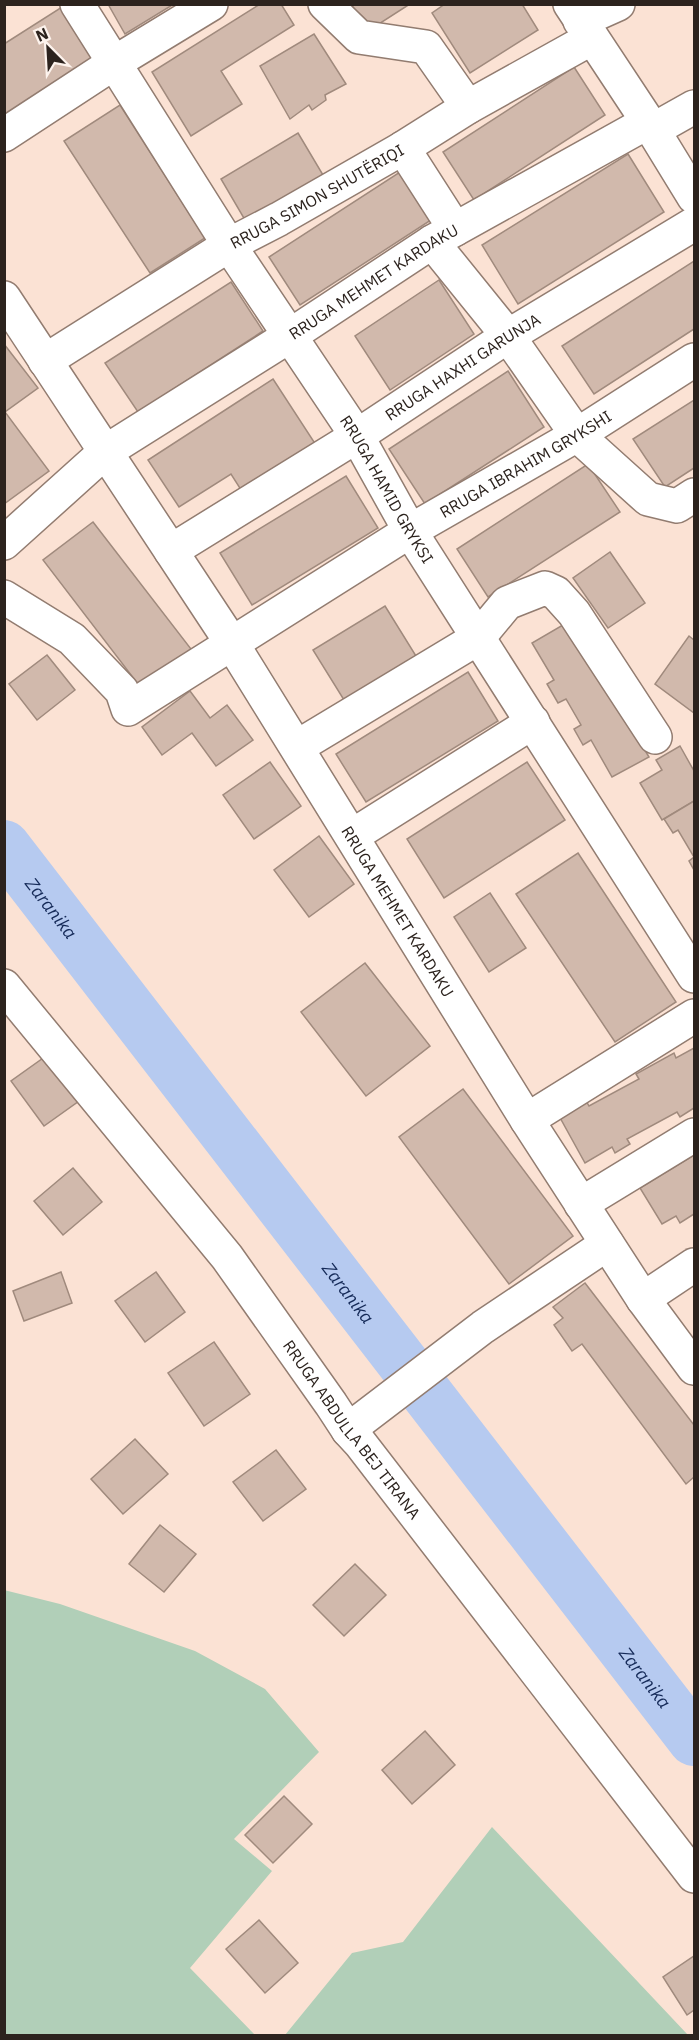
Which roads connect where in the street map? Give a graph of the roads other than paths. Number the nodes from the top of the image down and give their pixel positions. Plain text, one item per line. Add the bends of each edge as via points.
1 (77, 4) edge
2 (211, 4) edge
3 (325, 4) edge
4 (618, 4) edge
5 (581, 21) edge
6 (114, 63) junction
7 (694, 106) edge
8 (468, 107) junction
9 (651, 126) junction
10 (4, 135) edge
11 (403, 148) junction
12 (694, 197) edge
13 (694, 224) edge
14 (443, 236) junction
15 (229, 245) junction
16 (4, 298) edge
17 (291, 335) junction
18 (508, 336) junction
19 (694, 360) edge
20 (45, 361) junction
21 (577, 435) junction
22 (357, 436) junction
23 (105, 452) junction
24 (694, 495) edge
25 (410, 531) junction
26 (4, 543) edge
27 (171, 551) junction
28 (4, 597) edge
29 (478, 638) junction
30 (231, 642) junction
31 (533, 722) junction
32 (655, 737) dead end
33 (297, 747) junction
34 (352, 836) junction
35 (694, 976) edge
36 (4, 986) edge
37 (694, 1016) edge
38 (526, 1120) junction
39 (694, 1135) edge
40 (581, 1204) junction
41 (607, 1244) junction
42 (694, 1265) edge
43 (643, 1299) junction
44 (694, 1368) edge
45 (348, 1430) junction
46 (694, 1876) edge

1 - 6 street, RRUGA HAMID GRYKSI
2 - 6 street
3 - 8 street via 358,37 426,47
4 - 5 street, RRUGA SIMON SHUTËRIQI
5 - 8 street, RRUGA SIMON SHUTËRIQI
5 - 9 street
6 - 10 street
6 - 15 street, RRUGA HAMID GRYKSI
7 - 9 street, RRUGA MEHMET KARDAKU
8 - 11 street, RRUGA SIMON SHUTËRIQI
9 - 12 street
9 - 14 street, RRUGA MEHMET KARDAKU
11 - 14 street
11 - 15 street, RRUGA SIMON SHUTËRIQI
13 - 18 street, RRUGA HAXHI GARUNJA
14 - 17 street, RRUGA MEHMET KARDAKU
14 - 18 street
15 - 17 street, RRUGA HAMID GRYKSI
15 - 20 street, RRUGA SIMON SHUTËRIQI
16 - 20 street, RRUGA MEHMET KARDAKU
17 - 22 street, RRUGA HAMID GRYKSI
17 - 23 street, RRUGA MEHMET KARDAKU
18 - 21 street
18 - 22 street, RRUGA HAXHI GARUNJA
19 - 21 street, RRUGA IBRAHIM GRYKSHI
20 - 23 street, RRUGA MEHMET KARDAKU
21 - 24 street via 648,499 677,506
21 - 25 street, RRUGA IBRAHIM GRYKSHI
22 - 25 street, RRUGA HAMID GRYKSI
22 - 27 street, RRUGA HAXHI GARUNJA
23 - 26 street, RRUGA MEHMET KARDAKU
23 - 27 street, RRUGA MEHMET KARDAKU
25 - 29 street, RRUGA HAMID GRYKSI
25 - 30 street, RRUGA IBRAHIM GRYKSHI
27 - 30 street, RRUGA MEHMET KARDAKU
28 - 30 street, RRUGA IBRAHIM GRYKSHI via 72,639 122,691 128,709
29 - 31 street, RRUGA HAMID GRYKSI
29 - 32 street via 507,603 546,588 556,593
29 - 33 street
30 - 33 street, RRUGA MEHMET KARDAKU
31 - 34 street
31 - 35 street, RRUGA HAMID GRYKSI
33 - 34 street, RRUGA MEHMET KARDAKU
34 - 38 street, RRUGA MEHMET KARDAKU
36 - 45 street, RRUGA ABDULLA BEJ TIRANA via 227,1257
37 - 38 street
38 - 40 street, RRUGA MEHMET KARDAKU
39 - 40 street
40 - 41 street, RRUGA MEHMET KARDAKU
41 - 43 street, RRUGA MEHMET KARDAKU
41 - 45 street via 483,1328
42 - 43 street
43 - 44 street, RRUGA MEHMET KARDAKU
45 - 46 street, RRUGA ABDULLA BEJ TIRANA

